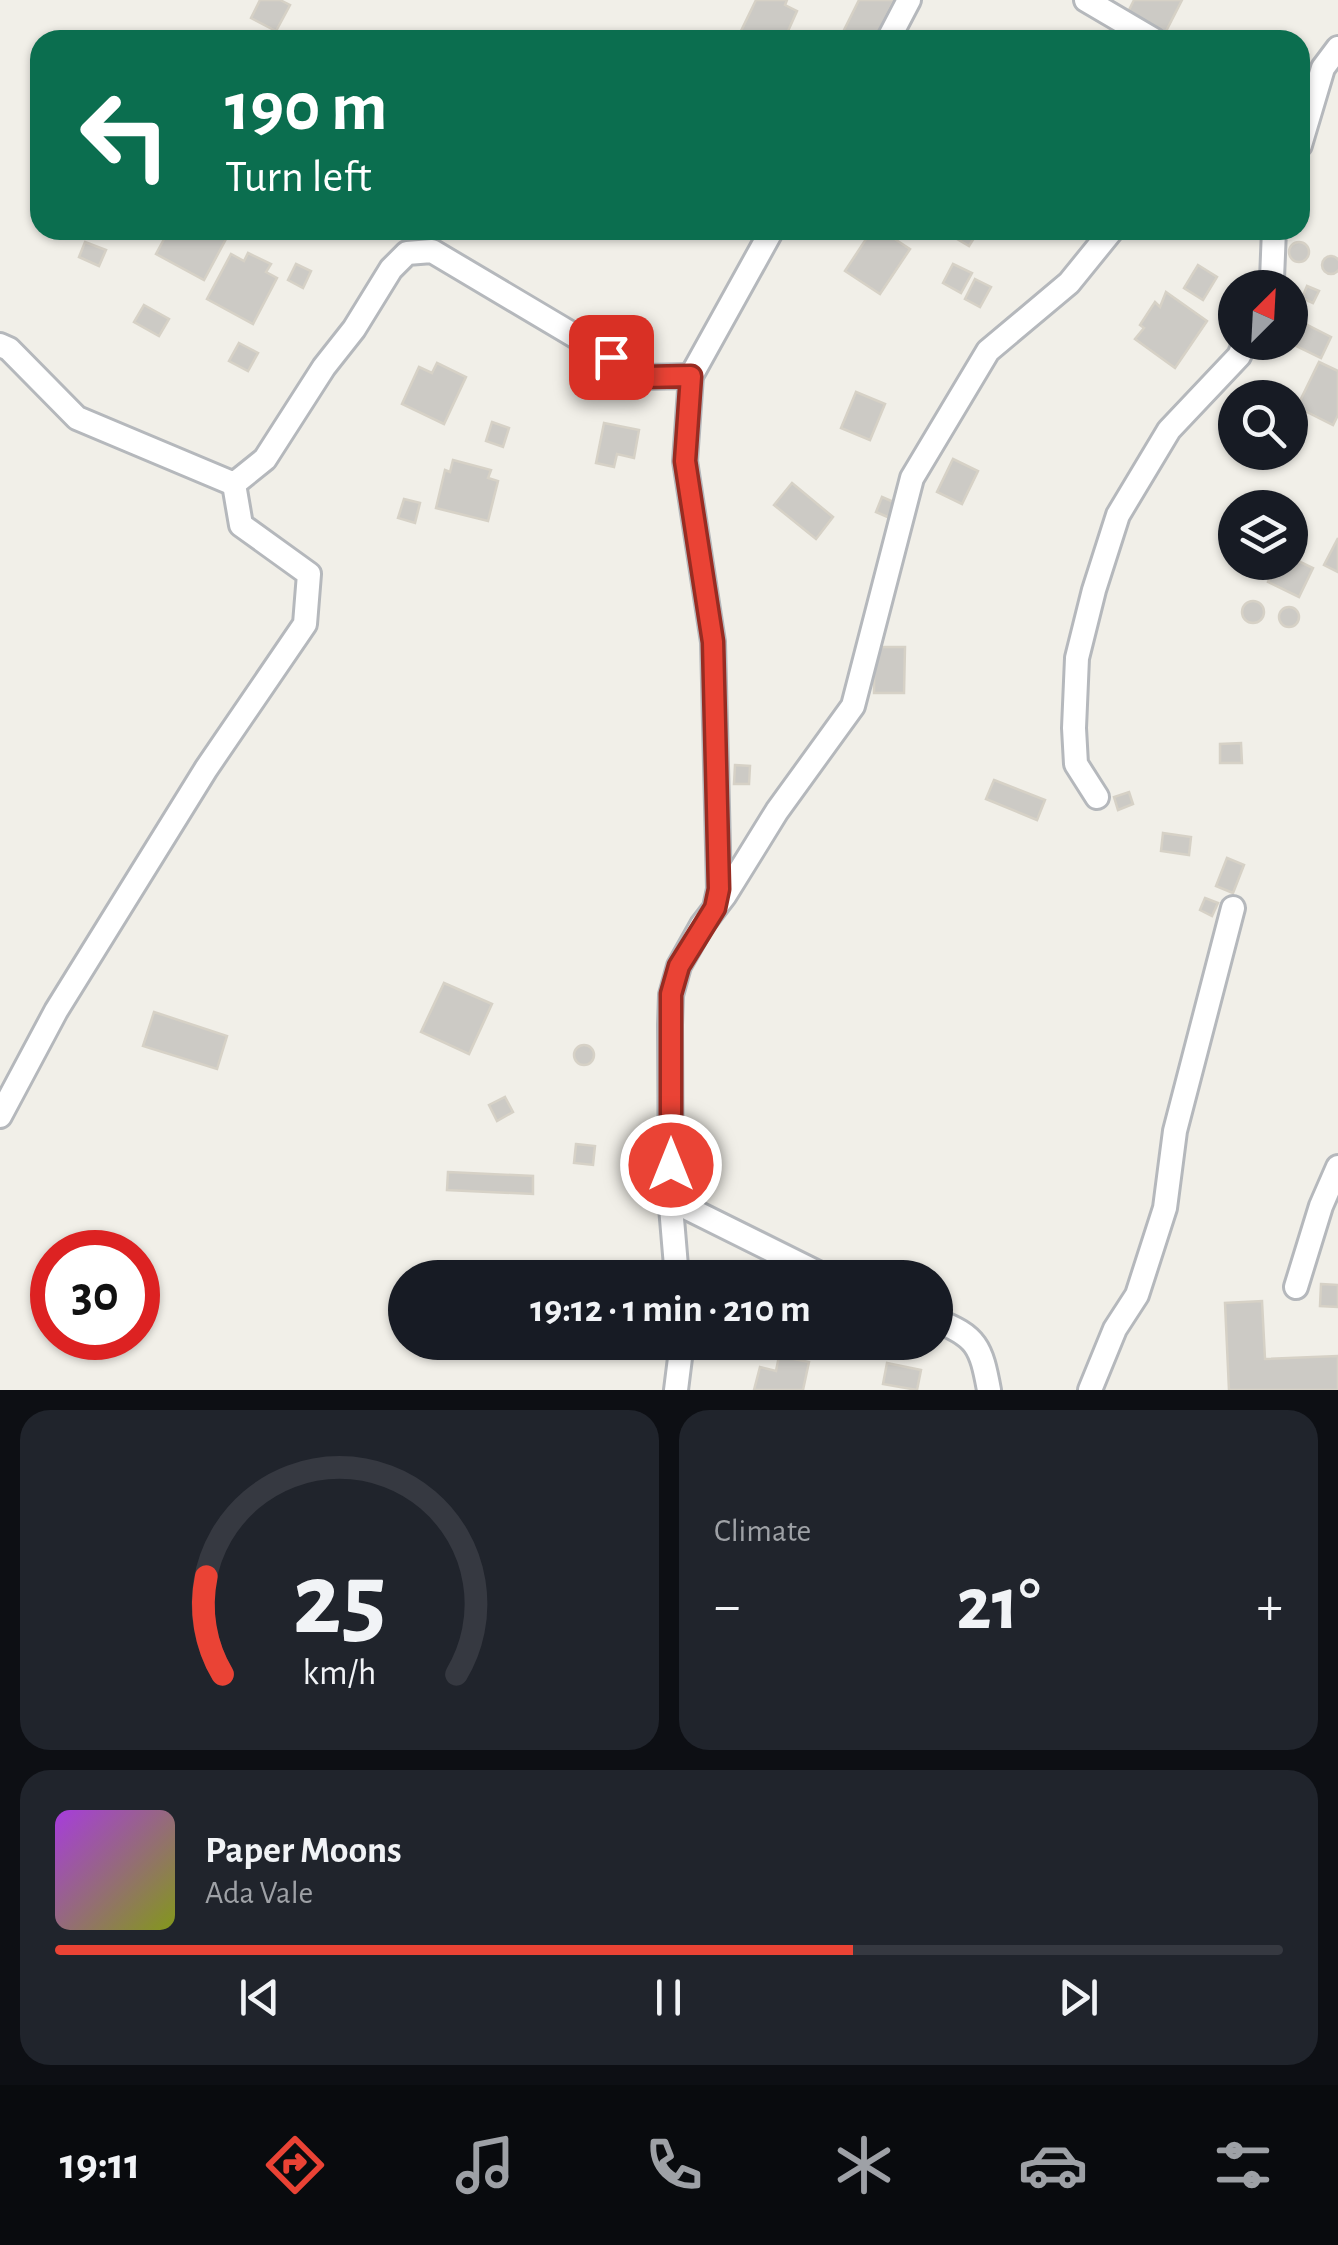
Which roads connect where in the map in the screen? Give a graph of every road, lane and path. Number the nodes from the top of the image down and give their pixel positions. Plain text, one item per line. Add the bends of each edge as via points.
1 (910, 0) edge
2 (1086, 0) edge
3 (894, 30) edge
4 (1137, 30) edge
5 (1338, 48) edge
6 (1322, 68) junction
7 (1310, 79) edge
8 (1310, 110) edge
9 (766, 240) edge
10 (1104, 240) edge
11 (1274, 240) edge
12 (1272, 270) edge
13 (0, 346) edge
14 (1235, 360) edge
15 (691, 376) junction
16 (234, 484) junction
17 (1097, 798) dead end
18 (715, 908) junction
19 (1234, 908) dead end
20 (0, 1116) edge
21 (1338, 1167) edge
22 (671, 1200) junction
23 (676, 1260) edge
24 (792, 1260) edge
25 (1296, 1287) dead end
26 (953, 1327) edge
27 (680, 1360) edge
28 (676, 1390) edge
29 (989, 1390) edge
30 (1090, 1390) edge

1 - 3 street
2 - 4 street
5 - 6 street
6 - 7 street
6 - 8 street
9 - 15 street
10 - 18 street via 1070,283 988,351 912,478 854,706
11 - 12 street
13 - 16 street via 76,418
14 - 17 street via 1169,430 1118,515 1100,572 1077,658 1074,728 1076,764
15 - 16 street via 644,377 432,251 407,254 265,459
15 - 18 street via 685,461 713,642
16 - 20 street via 242,526 310,574 305,624 206,769 56,1011
18 - 22 street via 687,948 671,994
19 - 30 street via 1174,1131 1165,1208 1136,1295
21 - 25 street
22 - 23 street
22 - 24 street
26 - 29 street via 983,1355
27 - 28 street

